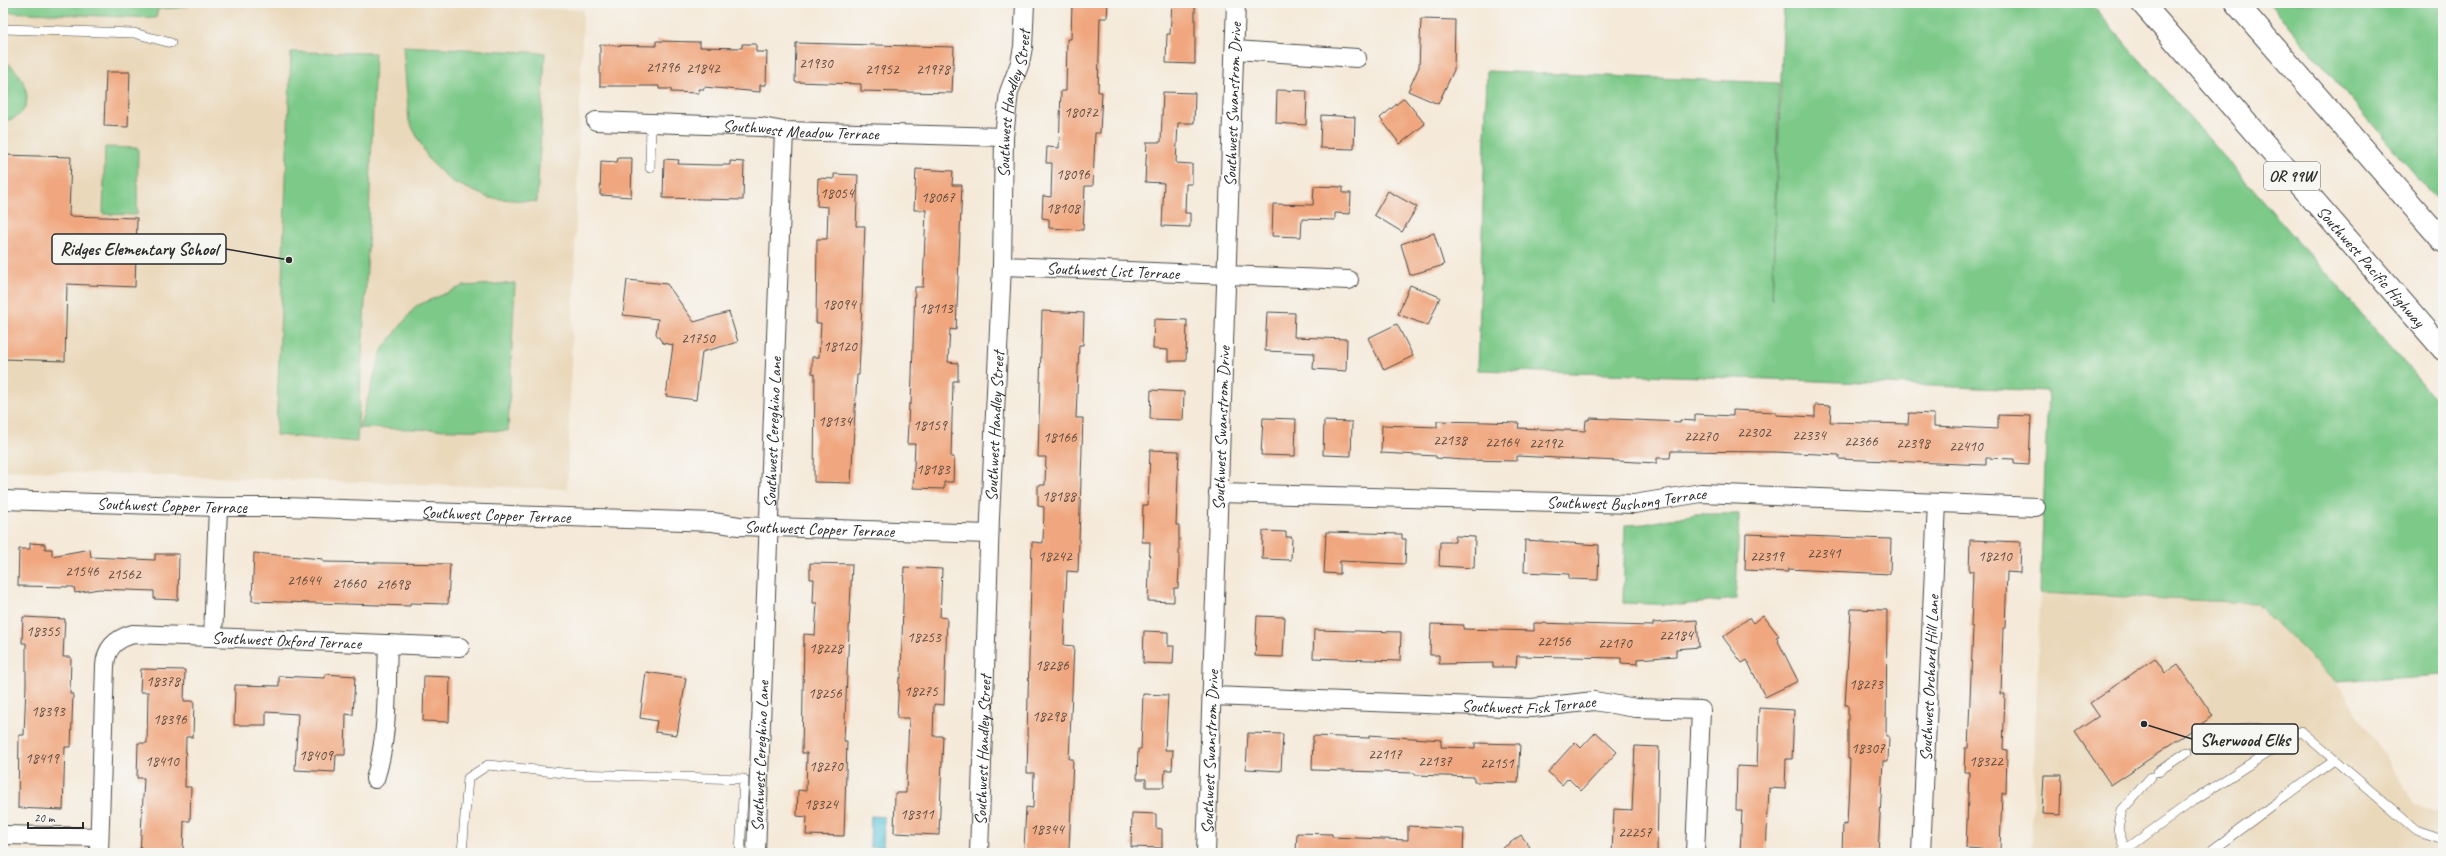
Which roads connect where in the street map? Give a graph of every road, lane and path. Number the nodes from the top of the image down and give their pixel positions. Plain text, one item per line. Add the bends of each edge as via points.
1 (1026, 3) edge
2 (1236, 3) edge
3 (2142, 3) edge
4 (2236, 3) edge
5 (3, 29) edge
6 (171, 43) dead end
7 (1235, 50) junction
8 (1357, 58) dead end
9 (596, 121) dead end
10 (651, 123) junction
11 (784, 131) junction
12 (1004, 137) junction
13 (650, 168) dead end
14 (2443, 241) edge
15 (1002, 266) junction
16 (1225, 275) junction
17 (1349, 280) dead end
18 (2443, 349) edge
19 (1218, 493) junction
20 (3, 500) edge
21 (1937, 503) junction
22 (218, 508) junction
23 (2036, 508) dead end
24 (768, 527) junction
25 (989, 534) junction
26 (213, 637) junction
27 (388, 644) junction
28 (460, 647) dead end
29 (1212, 696) junction
30 (2287, 740) junction
31 (2203, 742) dead end
32 (2188, 752) dead end
33 (2334, 760) junction
34 (375, 779) dead end
35 (3, 835) edge
36 (2443, 839) edge
37 (99, 845) edge
38 (2123, 852) edge
39 (462, 853) edge
40 (740, 853) edge
41 (756, 853) edge
42 (978, 853) edge
43 (1206, 853) edge
44 (1695, 853) edge
45 (1921, 853) edge
46 (2208, 853) edge

1 - 12 street, Southwest Handley Street via 1023,47 1009,92
2 - 7 street, Southwest Swanstrom Drive
3 - 18 highway, Southwest Pacific Highway / OR 99W
4 - 14 highway
5 - 6 lane via 134,34
7 - 8 street
7 - 16 street, Southwest Swanstrom Drive
9 - 10 street, Southwest Meadow Terrace
10 - 11 street, Southwest Meadow Terrace via 762,127
10 - 13 lane
11 - 12 street, Southwest Meadow Terrace
11 - 24 street, Southwest Cereghino Lane
12 - 15 street, Southwest Handley Street
15 - 16 street, Southwest List Terrace
15 - 25 street, Southwest Handley Street
16 - 17 street, Southwest List Terrace
16 - 19 street, Southwest Swanstrom Drive
19 - 21 street, Southwest Bushong Terrace via 1634,504 1701,493
19 - 29 street, Southwest Swanstrom Drive
20 - 22 street, Southwest Copper Terrace
21 - 23 street, Southwest Bushong Terrace
21 - 45 street, Southwest Orchard Hill Lane
22 - 24 street, Southwest Copper Terrace via 286,507 689,521
22 - 26 street
24 - 25 street, Southwest Copper Terrace
24 - 41 street, Southwest Cereghino Lane
25 - 42 street, Southwest Handley Street
26 - 27 street, Southwest Oxford Terrace
26 - 37 street, Southwest Oxford Terrace via 133,634 115,641 107,652
27 - 28 street, Southwest Oxford Terrace
27 - 34 street via 384,732
29 - 43 street, Southwest Swanstrom Drive
29 - 44 street, Southwest Fisk Terrace via 1532,708 1594,701 1636,708 1700,710
30 - 31 lane via 2271,730 2240,727
30 - 33 lane via 2301,731
30 - 38 lane via 2194,800
32 - 38 lane via 2154,774 2122,810 2118,829
33 - 36 lane via 2416,830
33 - 46 lane
35 - 37 street
39 - 40 lane via 468,778 488,765 573,774 744,779

